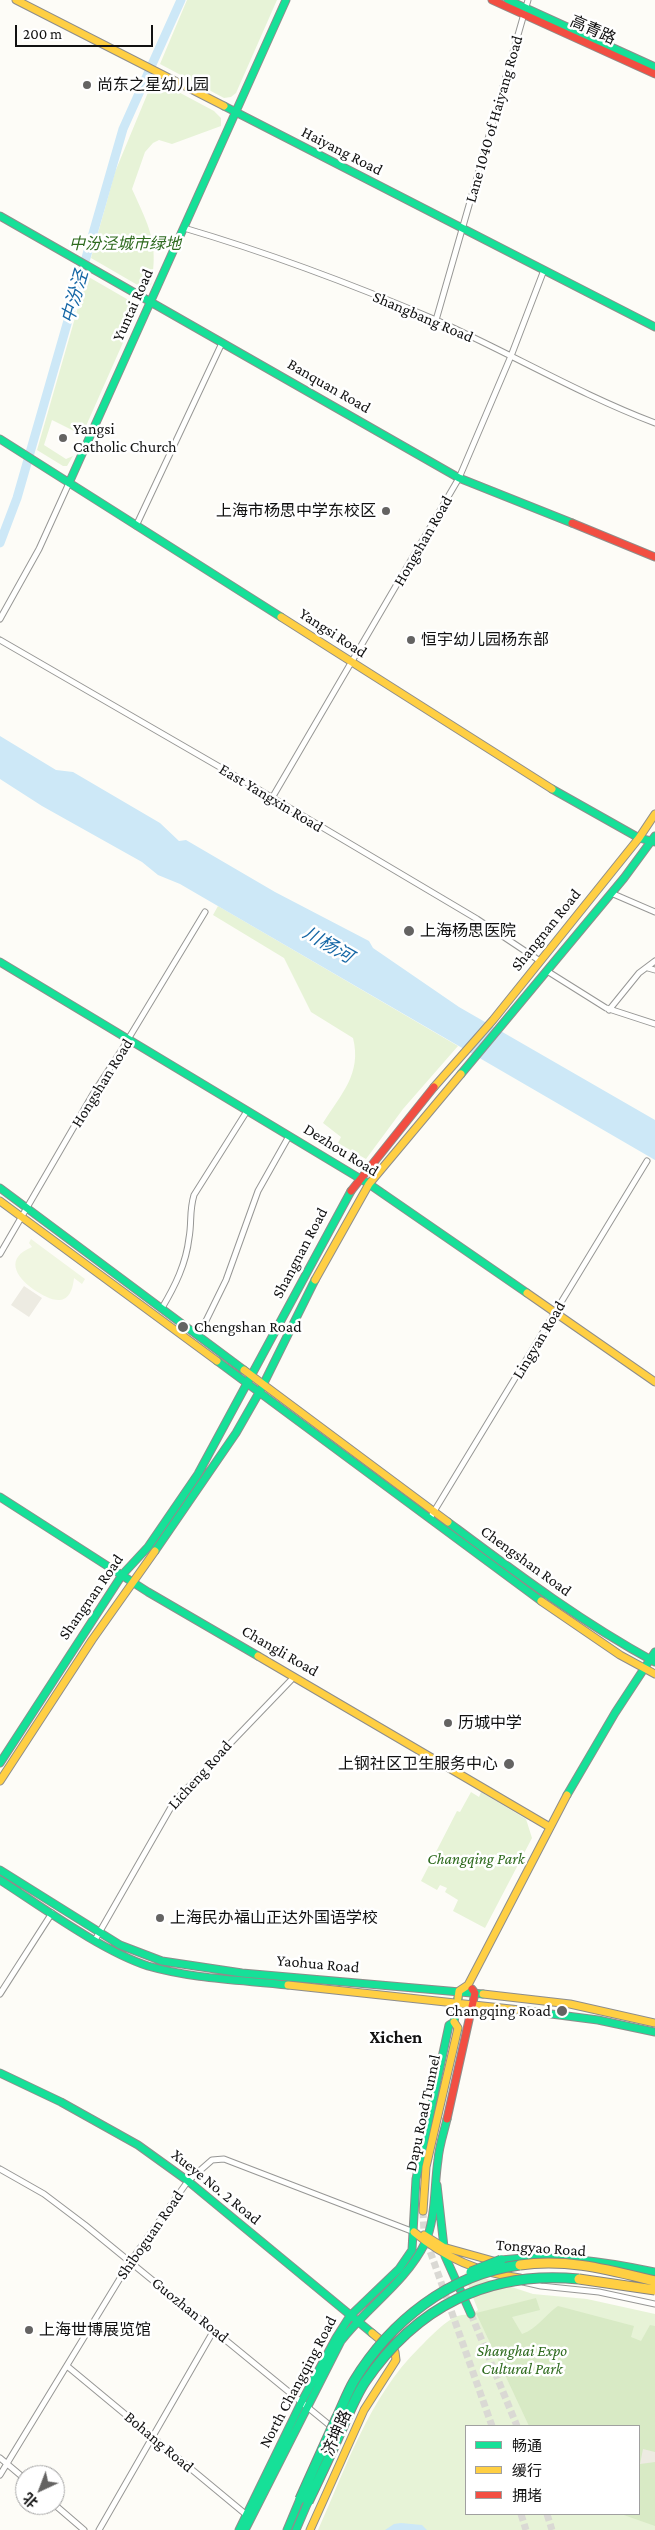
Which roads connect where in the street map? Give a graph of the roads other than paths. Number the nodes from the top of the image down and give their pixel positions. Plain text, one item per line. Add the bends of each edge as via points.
1 (16, 0) edge
2 (286, 0) edge
3 (492, 0) edge
4 (508, 0) edge
5 (526, 8) edge
6 (655, 68) edge
7 (655, 74) edge
8 (236, 113) junction
9 (0, 216) edge
10 (184, 228) junction
11 (462, 229) junction
12 (544, 270) junction
13 (151, 302) junction
14 (436, 320) junction
15 (655, 327) edge
16 (222, 343) junction
17 (511, 356) junction
18 (655, 423) edge
19 (0, 439) edge
20 (459, 478) junction
21 (69, 484) junction
22 (136, 526) junction
23 (655, 557) edge
24 (0, 619) edge
25 (0, 640) edge
26 (352, 663) junction
27 (272, 798) junction
28 (655, 814) edge
29 (639, 838) junction
30 (654, 840) edge
31 (611, 892) junction
32 (205, 912) dead end
33 (655, 912) edge
34 (540, 961) junction
35 (655, 961) edge
36 (0, 962) edge
37 (648, 968) junction
38 (655, 970) edge
39 (547, 971) junction
40 (609, 1010) junction
41 (655, 1024) edge
42 (128, 1039) junction
43 (247, 1111) junction
44 (289, 1136) junction
45 (647, 1160) dead end
46 (359, 1179) junction
47 (369, 1184) junction
48 (0, 1188) edge
49 (0, 1201) edge
50 (24, 1214) junction
51 (0, 1254) edge
52 (162, 1308) junction
53 (556, 1313) junction
54 (199, 1335) junction
55 (250, 1378) junction
56 (655, 1382) edge
57 (262, 1387) junction
58 (0, 1497) edge
59 (433, 1515) junction
60 (122, 1575) junction
61 (132, 1581) junction
62 (653, 1658) edge
63 (643, 1669) junction
64 (655, 1674) edge
65 (294, 1677) junction
66 (0, 1763) edge
67 (0, 1781) edge
68 (548, 1826) junction
69 (0, 1870) edge
70 (0, 1880) edge
71 (52, 1913) junction
72 (97, 1936) junction
73 (468, 1985) junction
74 (460, 1991) junction
75 (475, 1993) junction
76 (0, 1994) edge
77 (458, 2003) junction
78 (472, 2005) junction
79 (454, 2022) junction
80 (655, 2023) edge
81 (655, 2032) edge
82 (0, 2073) edge
83 (0, 2169) edge
84 (437, 2174) junction
85 (188, 2181) junction
86 (423, 2211) tunnel mouth
87 (414, 2232) junction
88 (426, 2240) junction
89 (444, 2251) junction
90 (130, 2262) junction
91 (472, 2266) junction
92 (655, 2272) edge
93 (504, 2276) junction
94 (655, 2276) edge
95 (456, 2280) junction
96 (655, 2281) edge
97 (635, 2286) junction
98 (449, 2288) junction
99 (655, 2290) edge
100 (655, 2294) edge
101 (655, 2304) edge
102 (470, 2314) tunnel mouth
103 (353, 2319) junction
104 (214, 2330) junction
105 (395, 2352) joint
106 (67, 2366) junction
107 (304, 2403) junction
108 (152, 2437) junction
109 (350, 2442) junction
110 (0, 2458) edge
111 (8, 2464) junction
112 (15, 2470) edge
113 (0, 2475) edge
114 (65, 2514) edge
115 (249, 2517) junction
116 (84, 2530) edge
117 (99, 2530) edge
118 (239, 2530) edge
119 (245, 2530) edge
120 (287, 2530) edge
121 (296, 2530) edge
122 (310, 2530) edge

1 - 8 main road, Haiyang Road
2 - 8 main road, Yuntai Road
3 - 5 main road, 高青路
4 - 5 main road
5 - 6 main road
5 - 7 main road, 高青路
5 - 11 street, Lane 1040 of Haiyang Road
8 - 10 main road, Yuntai Road
8 - 11 main road, Haiyang Road
9 - 13 main road, Banquan Road
10 - 13 main road, Yuntai Road
10 - 14 street, Shangbang Road via 271,256
11 - 12 main road, Haiyang Road
11 - 14 street, Lane 1040 of Haiyang Road
12 - 15 main road, Haiyang Road
12 - 17 street, Hongshan Road
13 - 16 main road, Banquan Road
13 - 21 main road, Yuntai Road
14 - 17 street, Shangbang Road
16 - 20 main road, Banquan Road
16 - 22 street
17 - 18 street, Shangbang Road via 595,399
17 - 20 street, Hongshan Road
19 - 21 main road, Yangsi Road
20 - 23 main road, Banquan Road
20 - 26 street, Hongshan Road
21 - 22 main road, Yangsi Road
21 - 24 street, Yuntai Road via 39,549
22 - 26 main road, Yangsi Road
25 - 27 street, East Yangxin Road
26 - 27 street, Hongshan Road
26 - 29 main road, Yangsi Road via 580,807
27 - 34 street, East Yangxin Road via 477,919
28 - 29 main road, Shangnan Road
29 - 30 main road, Yangsi Road
29 - 34 main road, Shangnan Road
30 - 31 main road, Shangnan Road
31 - 33 street
31 - 39 main road, Shangnan Road
32 - 42 street, Hongshan Road
34 - 46 main road, Shangnan Road
35 - 37 street
36 - 42 main road, Dezhou Road
37 - 38 street
37 - 40 street via 639,973
39 - 40 street
39 - 47 main road, Shangnan Road
40 - 41 street
42 - 43 main road, Dezhou Road
42 - 50 street, Hongshan Road
43 - 44 main road, Dezhou Road
43 - 52 street via 194,1195 189,1210 190,1236 185,1259
44 - 46 main road, Dezhou Road
44 - 54 street via 258,1191 226,1280
45 - 53 street, Lingyan Road
46 - 47 main road, Dezhou Road
46 - 55 main road, Shangnan Road via 339,1210
47 - 53 main road, Dezhou Road
47 - 57 main road, Shangnan Road via 330,1250
48 - 50 main road, Chengshan Road
49 - 50 main road, Chengshan Road
50 - 51 street, Hongshan Road
50 - 52 main road, Chengshan Road
50 - 55 main road, Chengshan Road
52 - 54 main road, Chengshan Road
53 - 56 main road, Dezhou Road
53 - 59 street, Lingyan Road
54 - 55 main road, Chengshan Road
55 - 57 main road, Chengshan Road
55 - 60 main road, Shangnan Road via 198,1474 148,1546
57 - 59 main road, Chengshan Road
57 - 61 main road, Shangnan Road via 212,1471
58 - 60 main road, Changli Road
59 - 62 main road, Chengshan Road via 607,1636
59 - 63 main road, Chengshan Road via 556,1612
60 - 61 main road, Changli Road
60 - 66 main road, Shangnan Road
61 - 65 main road, Changli Road
61 - 67 main road, Shangnan Road
62 - 63 main road
63 - 64 main road, Chengshan Road
63 - 68 main road
65 - 68 main road, Changli Road
65 - 72 street, Licheng Road via 174,1802
68 - 73 main road
69 - 72 main road, Yaohua Road
70 - 71 main road, Yaohua Road
71 - 72 main road, Yaohua Road
71 - 76 street
72 - 74 main road, Yaohua Road via 178,1965
72 - 77 main road, Yaohua Road via 127,1957 176,1973
73 - 74 main road
73 - 75 main road
74 - 75 main road, Yaohua Road
74 - 77 main road
75 - 78 main road
75 - 80 main road, Yaohua Road via 570,2004
77 - 78 main road, Yaohua Road
77 - 79 main road, North Changqing Road
78 - 81 main road, Yaohua Road via 598,2020
78 - 84 main road, North Changqing Road
79 - 86 main road, Dapu Road Tunnel via 458,2028 426,2167
79 - 87 main road, North Changqing Road via 449,2025 416,2179
82 - 85 main road, Xueye No. 2 Road via 61,2102 138,2145
83 - 90 street, Guozhan Road via 44,2194
84 - 88 main road, North Changqing Road
84 - 89 main road
85 - 87 street, Shiboguan Road via 212,2160 224,2160
85 - 90 street, Shiboguan Road
85 - 103 main road, Xueye No. 2 Road
87 - 88 main road, Tongyao Road
87 - 103 main road, North Changqing Road via 412,2250 399,2269
88 - 89 main road, Tongyao Road
88 - 103 main road, North Changqing Road via 405,2272
89 - 91 main road, Tongyao Road
89 - 94 main road, Tongyao Road via 506,2264 614,2268
89 - 95 main road
90 - 104 street, Guozhan Road
90 - 106 street, Shiboguan Road
91 - 93 main road, Tongyao Road
91 - 95 main road via 458,2270
92 - 98 main road, bridge via 574,2256 536,2255 485,2265
93 - 100 main road, Tongyao Road via 582,2280
93 - 101 street via 541,2286 599,2292
95 - 102 main road
96 - 98 main road, bridge via 574,2263 539,2263 493,2269
97 - 99 main road, bridge
97 - 100 main road, bridge
97 - 121 main road, bridge via 569,2276 540,2276 469,2291 434,2310 408,2329 384,2354 363,2384
98 - 120 main road, bridge via 409,2314 379,2343 363,2365
103 - 105 main road, Xueye No. 2 Road
103 - 107 main road, North Changqing Road
104 - 107 street, Guozhan Road
104 - 108 street
105 - 109 main road, 济坤路 via 396,2360 372,2396
106 - 108 street, Bohang Road
106 - 111 street, Shiboguan Road
107 - 109 street, Guozhan Road
107 - 115 main road, North Changqing Road
108 - 115 street, Bohang Road
108 - 117 street
109 - 122 main road, 济坤路
110 - 111 street
111 - 112 street
111 - 113 street, Shiboguan Road
114 - 116 street
115 - 118 main road, North Changqing Road
115 - 119 main road, North Changqing Road

